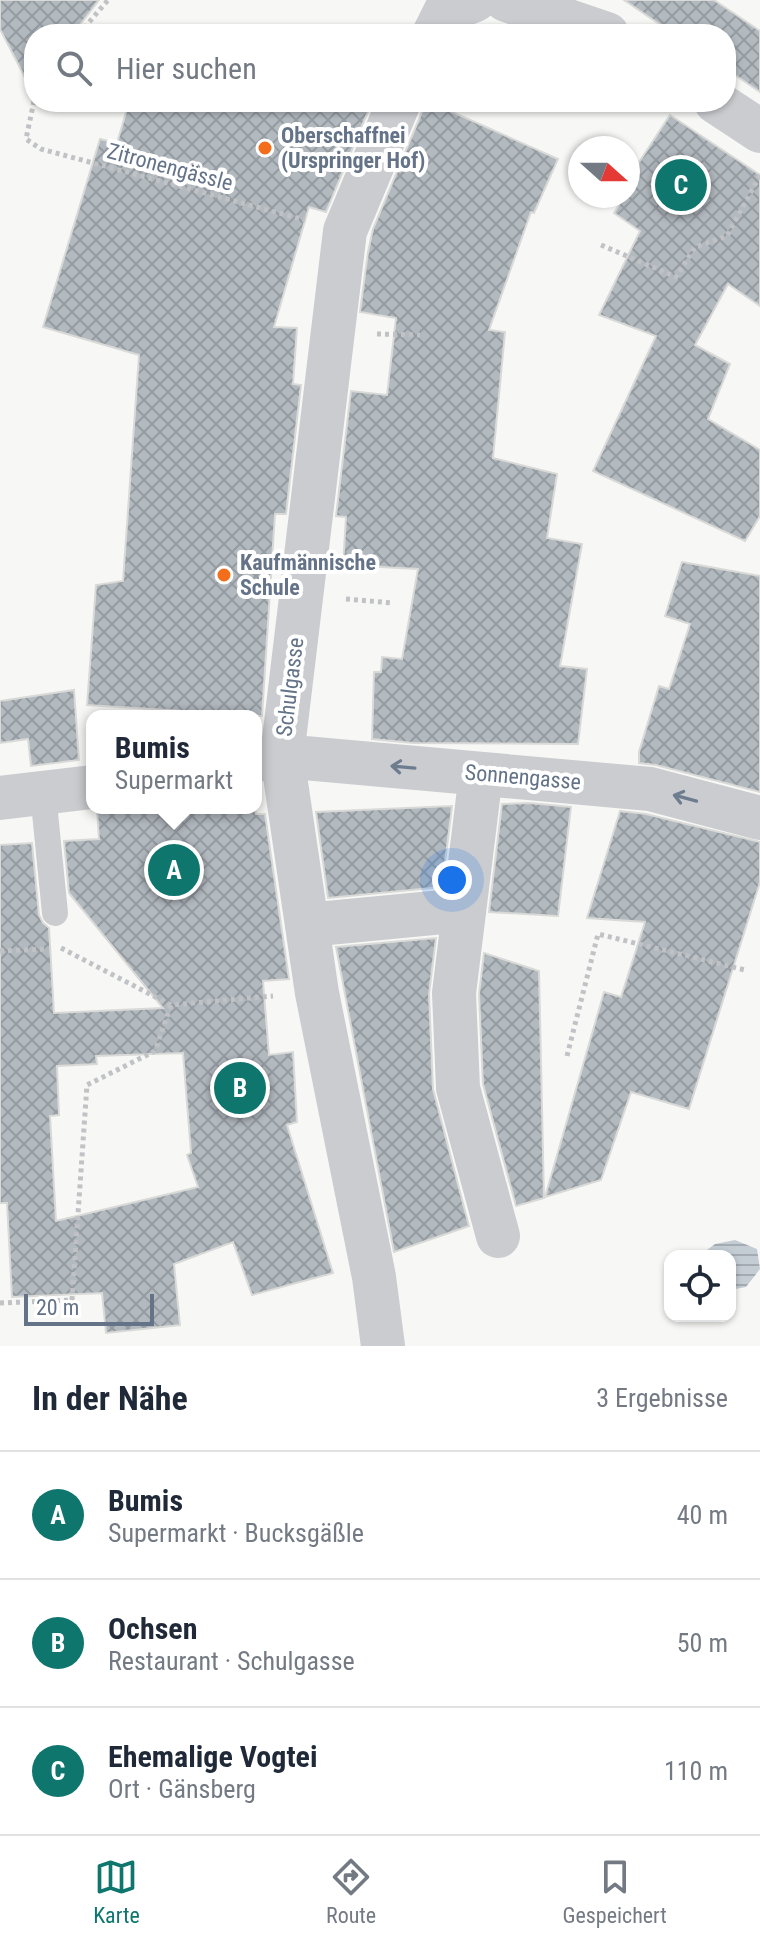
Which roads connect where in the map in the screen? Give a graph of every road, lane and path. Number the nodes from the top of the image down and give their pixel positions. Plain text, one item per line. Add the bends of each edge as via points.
1 (108, 0) edge
2 (506, 0) edge
3 (88, 24) edge
4 (577, 24) edge
5 (32, 112) edge
6 (395, 112) edge
7 (731, 112) edge
8 (760, 131) edge
9 (760, 175) edge
10 (345, 231) junction
11 (601, 245) dead end
12 (269, 758) edge
13 (481, 774) junction
14 (86, 788) edge
15 (43, 793) junction
16 (0, 798) edge
17 (760, 818) edge
18 (464, 910) junction
19 (55, 913) dead end
20 (307, 925) junction
21 (0, 951) edge
22 (745, 970) dead end
23 (317, 993) junction
24 (171, 1005) junction
25 (567, 1056) dead end
26 (498, 1236) dead end
27 (0, 1303) edge
28 (383, 1346) edge

1 - 3 path
2 - 4 street
5 - 10 path, Zitronengässle via 26,139 41,149
6 - 10 street, Schulgasse
7 - 8 street
9 - 11 path via 727,236 695,247 676,277
10 - 12 street, Schulgasse
13 -> 12 street, Sonnengasse
12 - 20 street, Schulgasse
17 -> 13 street, Sonnengasse via 650,789
13 - 18 street
14 - 15 street
15 - 16 street
15 - 19 lane
18 - 20 street
18 - 26 street via 454,993 458,1088
20 - 23 street, Schulgasse
21 - 24 path via 61,948
22 - 25 path via 598,934
23 - 24 path
23 - 28 street, Schulgasse
24 - 27 path via 155,1051 87,1085 72,1300

